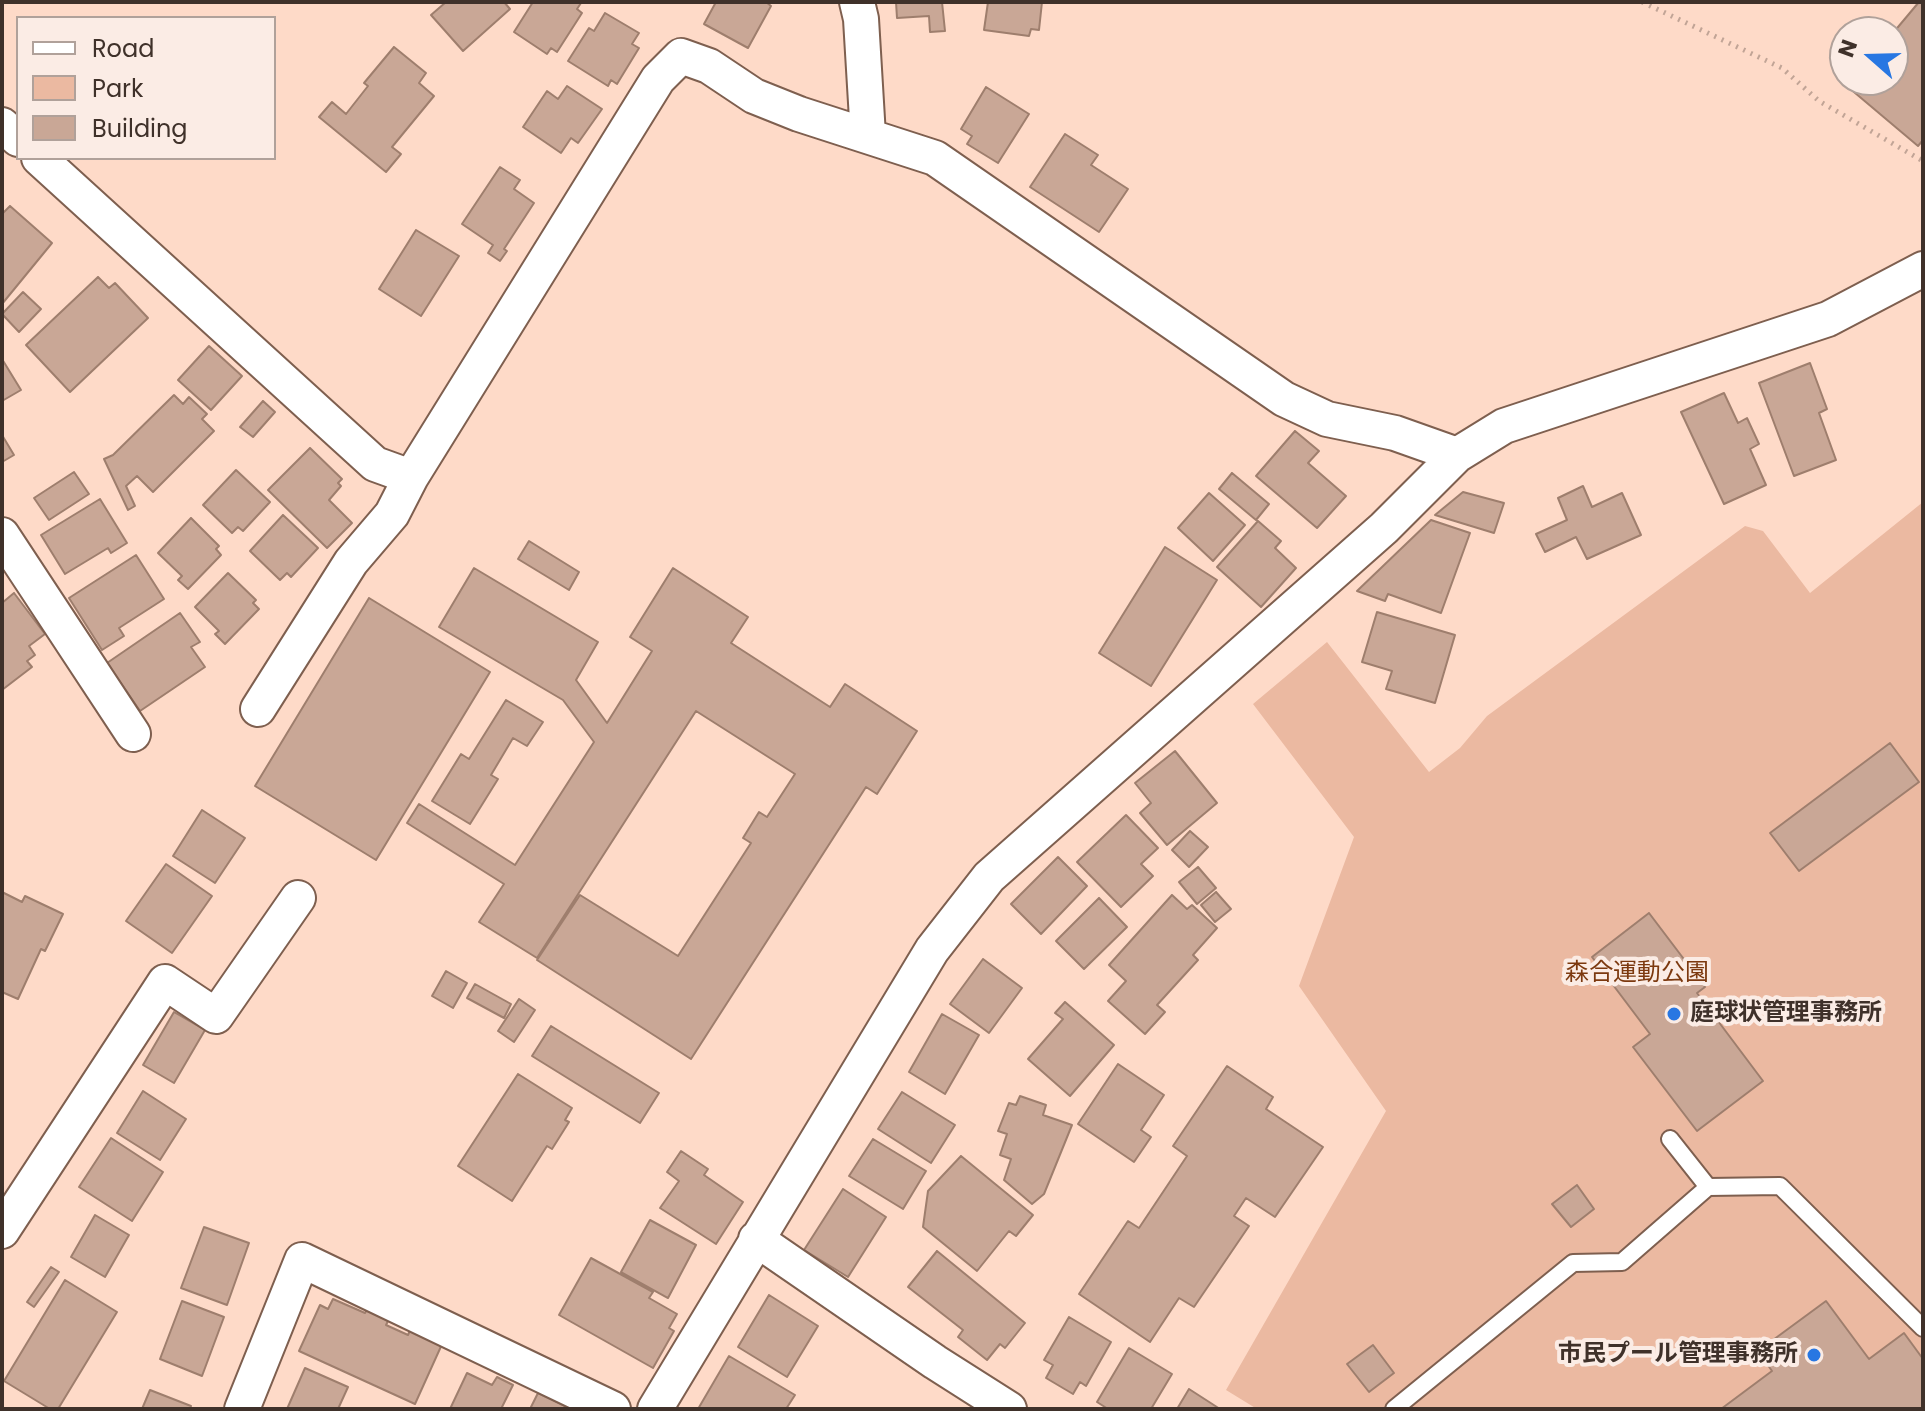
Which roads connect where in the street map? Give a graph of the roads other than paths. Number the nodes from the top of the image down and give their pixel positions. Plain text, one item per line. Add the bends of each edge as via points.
1 (857, 2) edge
2 (868, 136) junction
3 (41, 160) edge
4 (1923, 269) edge
5 (1457, 455) junction
6 (411, 477) junction
7 (7, 556) edge
8 (258, 709) dead end
9 (133, 734) dead end
10 (298, 898) dead end
11 (1670, 1139) dead end
12 (1708, 1187) junction
13 (2, 1231) edge
14 (756, 1239) junction
15 (1923, 1328) edge
16 (242, 1409) edge
17 (613, 1409) edge
18 (655, 1409) edge
19 (1009, 1409) edge
20 (1394, 1409) edge

1 - 2 street
2 - 5 street via 935,158 1284,399 1327,419 1395,433
2 - 6 street via 754,96 709,66 681,56 658,79
3 - 6 street via 375,464
4 - 5 street via 1828,319 1504,426
5 - 14 street via 1384,528 989,877 932,950
6 - 8 street via 392,514 351,562
7 - 9 street
10 - 13 street via 216,1016 165,982
11 - 12 lane
12 - 15 lane via 1780,1186
12 - 20 lane via 1622,1262 1573,1263
14 - 18 street
14 - 19 street
16 - 17 street via 302,1260

